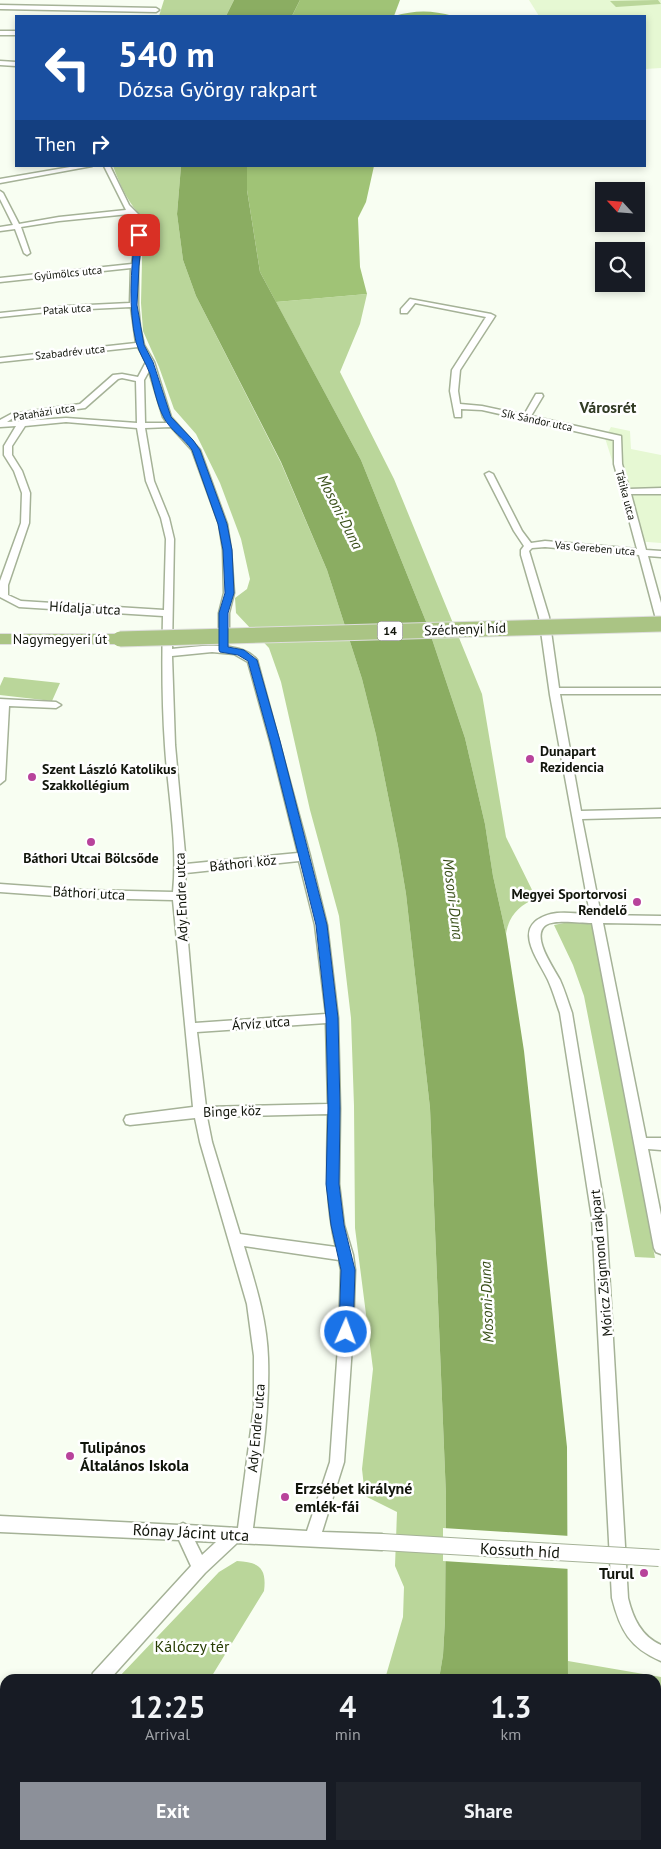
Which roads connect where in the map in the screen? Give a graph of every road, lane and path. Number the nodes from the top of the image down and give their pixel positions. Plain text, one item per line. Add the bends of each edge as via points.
1 (66, 0) edge
2 (0, 6) edge
3 (62, 8) junction
4 (155, 11) edge
5 (58, 15) edge
6 (0, 33) edge
7 (15, 34) edge
8 (0, 63) edge
9 (15, 64) edge
10 (83, 167) edge
11 (107, 167) edge
12 (0, 180) edge
13 (0, 193) edge
14 (130, 212) junction
15 (17, 226) junction
16 (0, 229) edge
17 (27, 253) dead end
18 (135, 266) junction
19 (0, 280) edge
20 (134, 305) junction
21 (404, 311) dead end
22 (0, 315) edge
23 (140, 345) junction
24 (0, 360) edge
25 (150, 362) junction
26 (140, 380) junction
27 (539, 396) dead end
28 (82, 406) junction
29 (526, 418) junction
30 (86, 420) junction
31 (0, 425) edge
32 (21, 425) junction
33 (172, 425) junction
34 (141, 426) junction
35 (618, 438) joint
36 (489, 474) dead end
37 (661, 491) edge
38 (626, 492) junction
39 (529, 546) junction
40 (641, 552) junction
41 (661, 554) edge
42 (0, 563) edge
43 (10, 564) junction
44 (168, 613) junction
45 (661, 620) edge
46 (661, 624) edge
47 (0, 639) edge
48 (120, 639) joint
49 (224, 650) junction
50 (167, 653) junction
51 (554, 691) junction
52 (661, 691) edge
53 (2, 702) edge
54 (56, 705) dead end
55 (0, 767) edge
56 (0, 780) edge
57 (661, 813) edge
58 (576, 815) junction
59 (305, 856) junction
60 (181, 869) junction
61 (0, 888) edge
62 (178, 896) junction
63 (597, 918) junction
64 (661, 920) edge
65 (332, 1018) junction
66 (190, 1028) junction
67 (334, 1108) junction
68 (200, 1112) junction
69 (130, 1120) dead end
70 (640, 1143) junction
71 (661, 1144) edge
72 (234, 1239) junction
73 (661, 1248) edge
74 (346, 1255) junction
75 (0, 1524) edge
76 (183, 1531) junction
77 (240, 1534) junction
78 (312, 1538) junction
79 (382, 1542) joint
80 (660, 1558) edge
81 (200, 1568) junction
82 (661, 1653) edge
83 (104, 1674) edge

1 - 3 street
2 - 3 street
3 - 4 street
3 - 5 street
6 - 7 street
8 - 9 street
10 - 12 street
11 - 14 street
13 - 15 street
14 - 15 street
14 - 18 street via 141,220
15 - 16 street
15 - 17 street
18 - 19 street, Gyümölcs utca
18 - 20 street
20 - 22 street, Patak utca
20 - 23 street
21 - 29 street, Sík Sándor utca via 413,301 491,316 457,368 454,385 457,411 482,408
23 - 24 street, Szabadrév utca
23 - 25 street
25 - 26 street
25 - 33 street
26 - 28 street, Pataházi utca via 116,377
26 - 34 street, Ady Endre utca
27 - 29 street
28 - 30 street
28 - 31 street, Pataházi utca via 12,416
29 - 35 street, Sík Sándor utca
30 - 32 street
30 - 34 street
31 - 32 street
32 - 43 street via 8,446 8,455 26,492 25,523
33 - 34 street
33 - 49 street via 196,450 223,524 229,593 224,613
34 - 44 street, Ady Endre utca via 150,481 170,539
35 - 38 street, Tátika utca via 616,455
36 - 39 street
37 - 38 street
38 - 40 street, Tátika utca
39 - 40 street, Vas Gereben utca via 545,544
39 - 51 street via 526,555 544,617
40 - 41 street, Vas Gereben utca
40 - 45 street, Tátika utca
42 - 43 street
43 - 44 street, Hídalja utca via 3,585 4,596 19,604
44 - 50 street, Ady Endre utca
46 - 48 main road, Széchenyi híd / 14, bridge
47 - 48 main road, Nagymegyeri út / 14
49 - 50 street
49 - 59 street via 241,652 252,660
50 - 60 street, Ady Endre utca via 170,745
51 - 52 street
51 - 58 street
53 - 54 street
53 - 55 street
55 - 56 street
57 - 58 street
58 - 63 street
59 - 60 street, Báthori köz
59 - 65 street via 321,925
60 - 62 street, Ady Endre utca
61 - 62 street, Báthori utca
62 - 66 street, Ady Endre utca
63 - 64 street, Móricz Zsigmond rakpart
63 - 70 street
63 - 82 street, Móricz Zsigmond rakpart via 549,919 536,930 534,940 566,1013 599,1218 620,1598 634,1634 645,1645
65 - 66 street, Árvíz utca
65 - 67 street
66 - 68 street, Ady Endre utca
67 - 68 street, Binge köz
67 - 74 street via 333,1184 337,1225
68 - 69 street, Binge köz
68 - 72 street, Ady Endre utca
70 - 71 street
70 - 73 street
72 - 74 street
72 - 77 street, Ady Endre utca via 254,1304 261,1356 261,1407
74 - 78 street via 346,1341 337,1462
75 - 76 street, Rónay Jácint utca
76 - 77 street, Rónay Jácint utca
76 - 81 street
77 - 78 street, Rónay Jácint utca
77 - 81 street
78 - 79 street, Rónay Jácint utca
79 - 80 street, Kossuth híd, bridge
81 - 83 street

